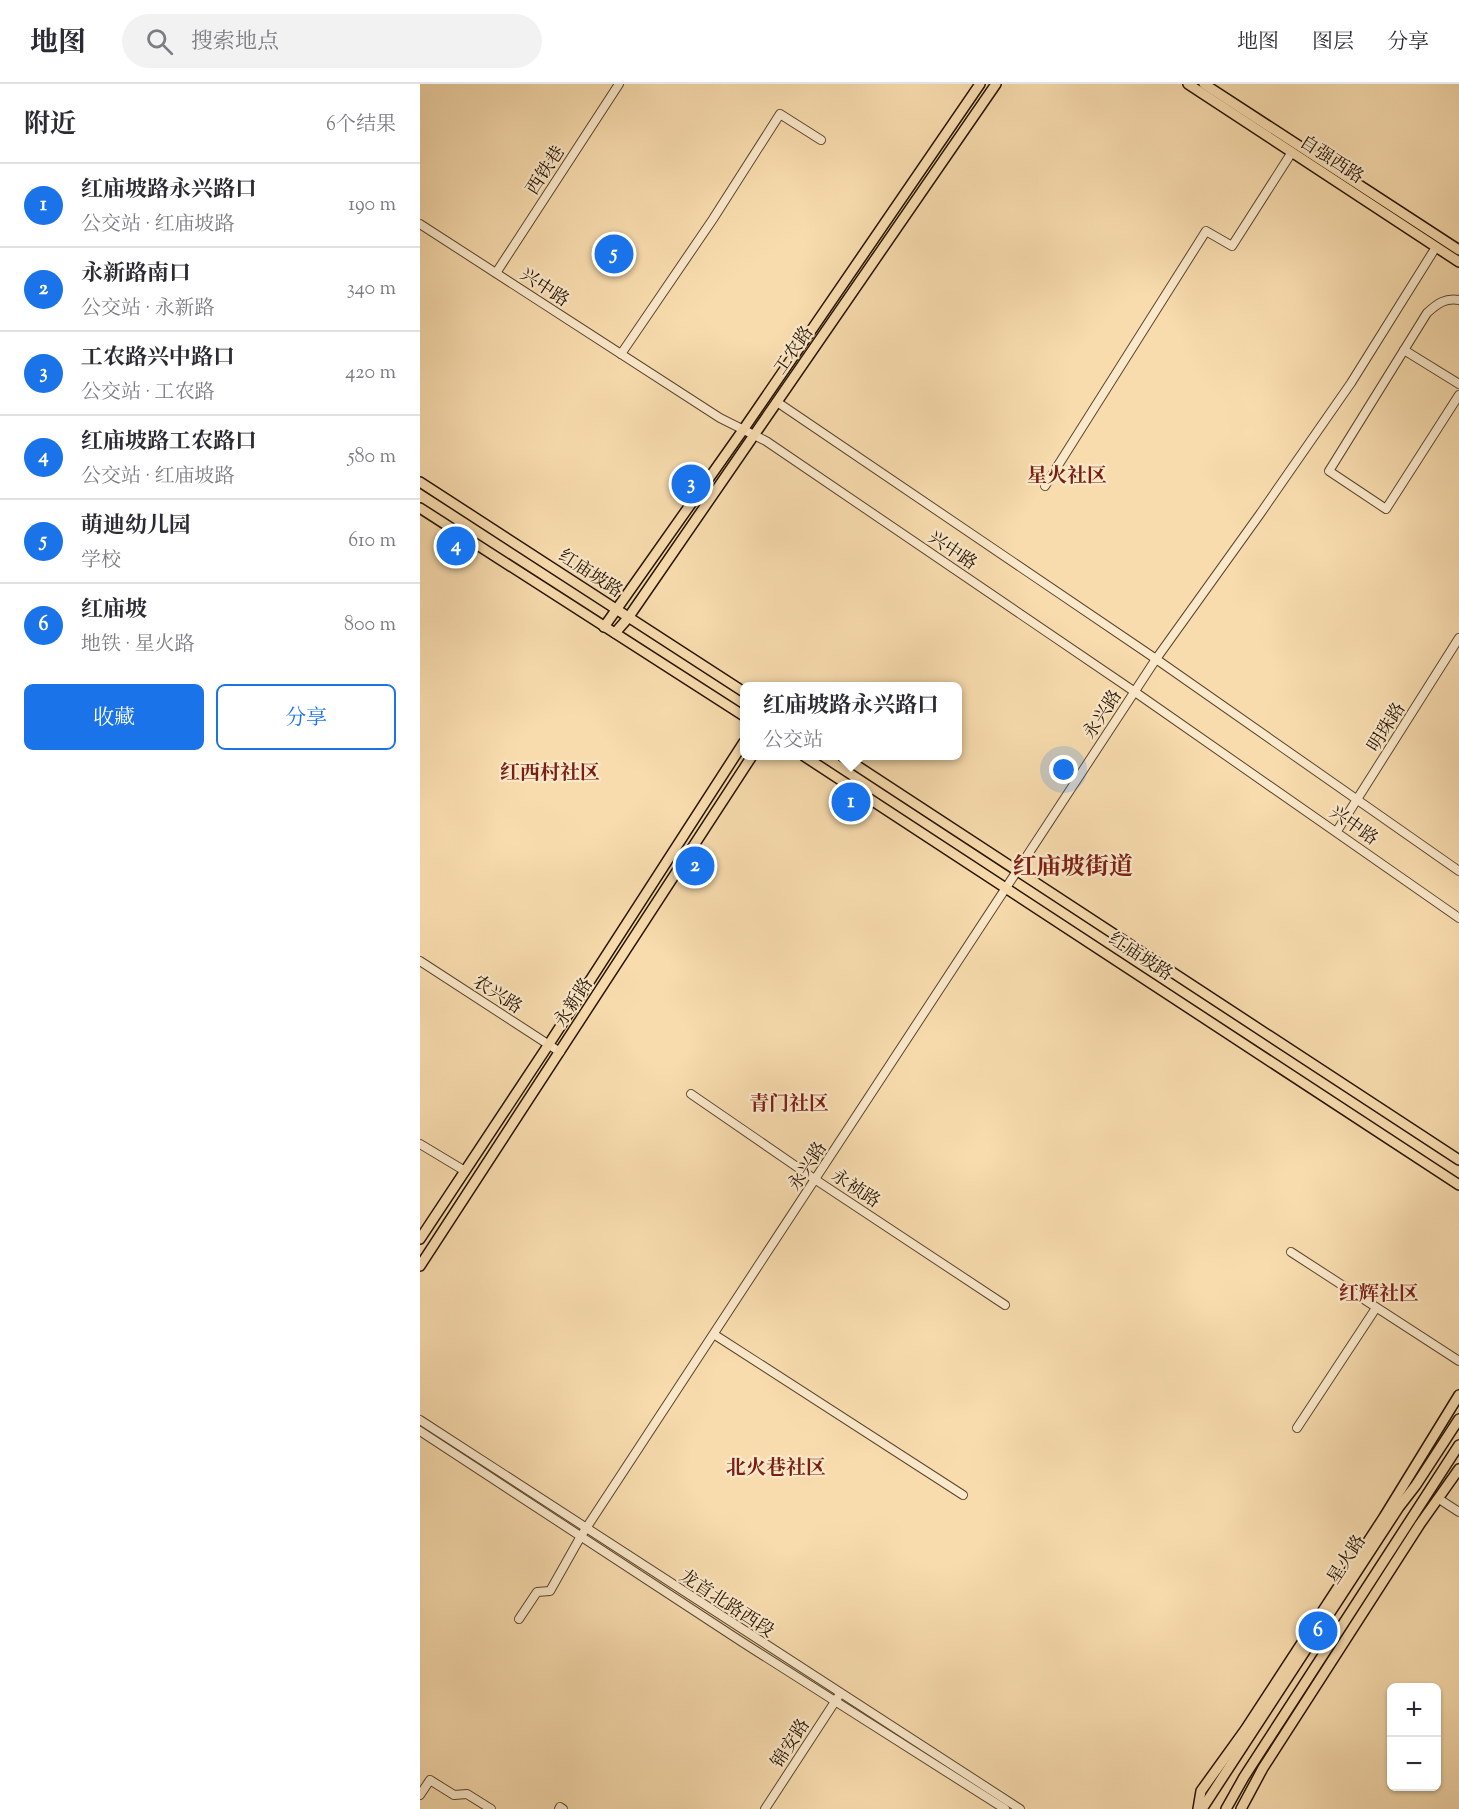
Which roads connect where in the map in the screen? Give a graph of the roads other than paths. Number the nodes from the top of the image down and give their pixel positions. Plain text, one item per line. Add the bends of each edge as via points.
1 (619, 84) edge
2 (980, 84) edge
3 (996, 84) edge
4 (1188, 84) edge
5 (1204, 84) edge
6 (821, 140) dead end
7 (1292, 152) junction
8 (420, 224) edge
9 (1436, 247) junction
10 (1459, 250) edge
11 (1459, 262) edge
12 (496, 273) junction
13 (1459, 300) edge
14 (1404, 350) junction
15 (621, 354) junction
16 (1459, 384) edge
17 (1459, 395) edge
18 (777, 402) junction
19 (743, 430) junction
20 (754, 436) junction
21 (420, 482) edge
22 (1045, 486) dead end
23 (420, 508) edge
24 (617, 609) junction
25 (628, 618) junction
26 (604, 627) junction
27 (615, 633) junction
28 (1459, 638) edge
29 (1156, 659) junction
30 (740, 689) edge
31 (1135, 692) junction
32 (740, 713) edge
33 (740, 748) edge
34 (749, 760) edge
35 (810, 760) edge
36 (848, 760) edge
37 (1358, 801) junction
38 (1337, 831) junction
39 (1459, 871) edge
40 (1018, 872) junction
41 (1008, 888) junction
42 (1459, 918) edge
43 (420, 961) edge
44 (549, 1044) junction
45 (560, 1052) junction
46 (691, 1094) dead end
47 (420, 1144) edge
48 (1459, 1160) edge
49 (465, 1171) junction
50 (816, 1180) junction
51 (1459, 1185) edge
52 (420, 1239) edge
53 (1291, 1252) dead end
54 (420, 1266) edge
55 (1005, 1305) dead end
56 (1376, 1308) junction
57 (715, 1335) junction
58 (1459, 1361) edge
59 (1459, 1395) edge
60 (1459, 1419) edge
61 (420, 1420) edge
62 (1297, 1428) dead end
63 (420, 1431) edge
64 (1459, 1445) edge
65 (1459, 1469) edge
66 (963, 1495) dead end
67 (1396, 1497) junction
68 (1439, 1499) junction
69 (1459, 1512) edge
70 (1412, 1517) junction
71 (587, 1529) junction
72 (1383, 1532) junction
73 (581, 1536) junction
74 (1406, 1546) junction
75 (1354, 1608) junction
76 (1363, 1614) junction
77 (519, 1619) dead end
78 (1302, 1689) junction
79 (841, 1692) junction
80 (1311, 1694) junction
81 (835, 1701) junction
82 (1262, 1749) junction
83 (1251, 1790) junction
84 (420, 1795) edge
85 (491, 1809) edge
86 (558, 1809) edge
87 (563, 1809) edge
88 (765, 1809) edge
89 (1005, 1809) edge
90 (1020, 1809) edge
91 (1200, 1809) edge
92 (1226, 1809) edge
93 (1241, 1809) edge

1 - 12 street, 西铁巷
2 - 19 main road, 工农路
3 - 18 main road, 工农路
4 - 7 main road, 自强西路
5 - 10 main road, 自强西路
6 - 15 street via 780,114
7 - 9 main road, 自强西路
7 - 22 street via 1232,246 1206,231
8 - 12 street, 兴中路
9 - 11 main road, 自强西路
9 - 29 street, 永兴路 via 1351,382
12 - 15 street, 兴中路
13 - 14 street via 1438,303 1427,313
14 - 16 street
14 - 17 street via 1329,471 1386,508
15 - 19 street, 兴中路
18 - 20 main road, 工农路
18 - 29 street
19 - 20 street, 兴中路
19 - 24 main road, 工农路
20 - 25 main road, 工农路
20 - 31 street, 兴中路
21 - 24 main road, 红庙坡路
23 - 26 main road
24 - 25 main road, 红庙坡路
24 - 26 main road, 工农路
25 - 27 main road, 工农路
25 - 30 main road, 红庙坡路
26 - 27 main road
27 - 32 main road
28 - 37 street, 明珠路
29 - 31 street, 永兴路
29 - 37 street
31 - 38 street, 兴中路
31 - 40 street, 永兴路
33 - 44 main road, 永新路
34 - 45 main road, 永新路
35 - 41 main road, 红庙坡路
36 - 40 main road, 红庙坡路
37 - 38 street, 明珠路
37 - 39 street
38 - 42 street, 兴中路
40 - 41 street, 永兴路
40 - 48 main road, 红庙坡路
41 - 50 street, 永兴路
41 - 51 main road, 红庙坡路
43 - 44 street, 农兴路
44 - 45 street, 农兴路
44 - 49 main road, 永新路
45 - 54 main road, 永新路
46 - 50 street, 永祯路
47 - 49 street
49 - 52 main road, 永新路
50 - 55 street, 永祯路
50 - 57 street, 永兴路
53 - 56 street
56 - 58 street
56 - 62 street
57 - 66 street
57 - 71 street, 永兴路
59 - 67 main road
60 - 72 main road, 星火路
61 - 71 street, 龙首北路西段
63 - 73 street, 龙首北路西段
64 - 70 main road, 星火路
65 - 68 main road
67 - 72 main road
67 - 91 main road via 1201,1791
68 - 69 street
68 - 74 main road
70 - 74 main road
70 - 75 main road, 星火路
71 - 73 street, 永兴路
71 - 79 street, 龙首北路西段
72 - 91 main road, 星火路
73 - 77 street, 永兴路 via 550,1591 537,1592
73 - 81 street, 龙首北路西段
74 - 76 main road
75 - 76 main road
75 - 78 main road, 星火路
76 - 80 main road
78 - 80 main road
78 - 82 main road, 星火路
79 - 81 street, 锦安路
79 - 90 street, 龙首北路西段
80 - 83 main road
81 - 88 street, 锦安路
81 - 89 street, 龙首北路西段
82 - 83 main road
82 - 92 main road, 星火路
83 - 93 main road
84 - 85 street via 430,1780 454,1795 467,1794
86 - 87 street

